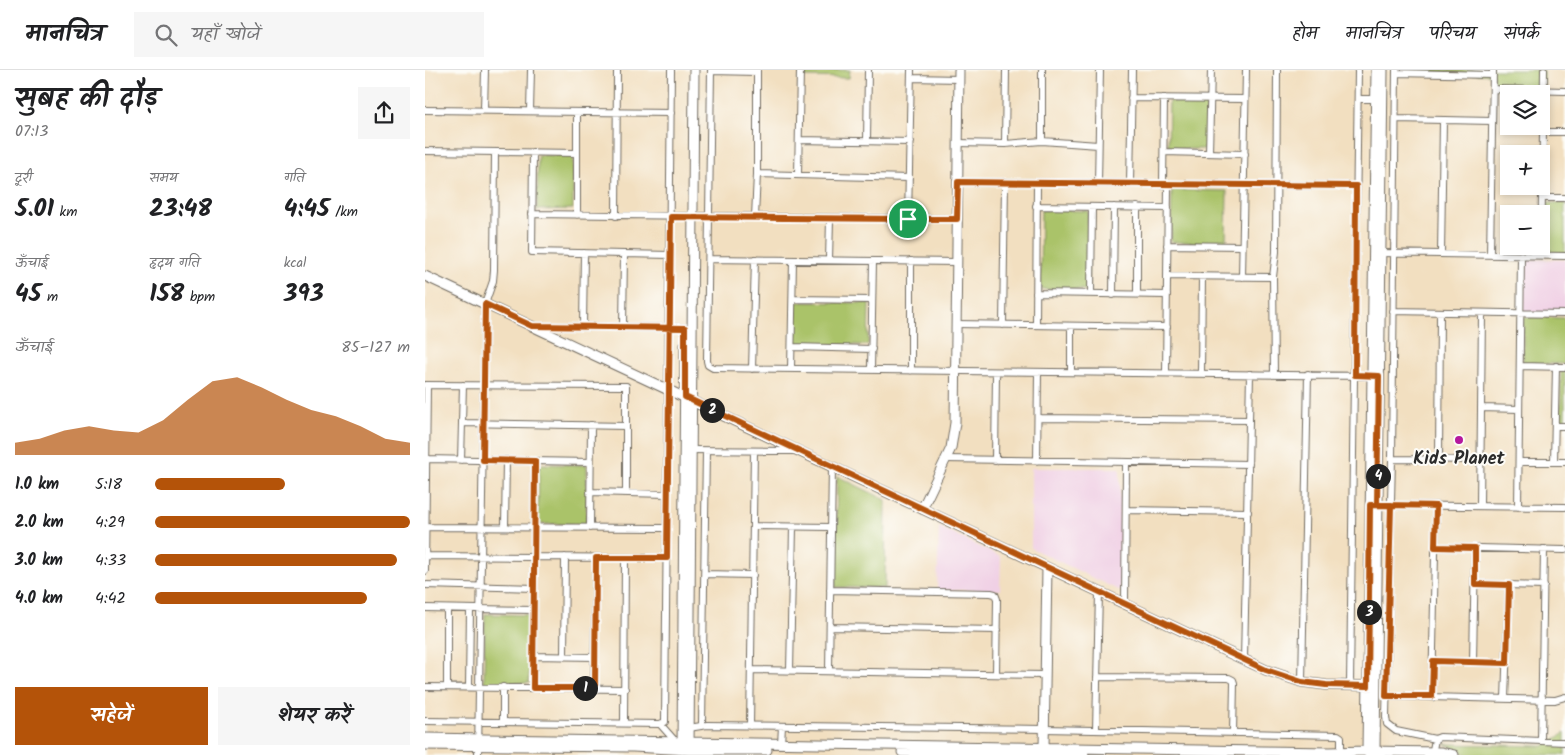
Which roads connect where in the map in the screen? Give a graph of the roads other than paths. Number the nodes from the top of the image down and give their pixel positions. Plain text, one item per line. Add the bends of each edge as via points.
1 (485, 70) edge
2 (531, 70) edge
3 (617, 70) edge
4 (671, 70) edge
5 (688, 70) edge
6 (694, 70) edge
7 (800, 70) edge
8 (868, 70) edge
9 (911, 70) edge
10 (1006, 70) edge
11 (1042, 70) edge
12 (1100, 70) edge
13 (1132, 70) edge
14 (1211, 70) edge
15 (1246, 70) edge
16 (1277, 70) edge
17 (1358, 70) edge
18 (1376, 70) edge
19 (1383, 70) edge
20 (1544, 70) edge
21 (711, 71) edge
22 (757, 71) edge
23 (1396, 71) edge
24 (1442, 72) edge
25 (1493, 72) edge
26 (959, 75) edge
27 (911, 78) junction
28 (1544, 85) edge
29 (1493, 89) junction
30 (1500, 89) edge
31 (1550, 90) edge
32 (1565, 90) edge
33 (1131, 98) junction
34 (1164, 98) junction
35 (1211, 99) junction
36 (1245, 99) junction
37 (1358, 99) junction
38 (1375, 99) junction
39 (425, 110) edge
40 (484, 110) junction
41 (530, 110) junction
42 (577, 112) junction
43 (616, 113) junction
44 (671, 113) junction
45 (1396, 119) junction
46 (1443, 120) junction
47 (1492, 121) junction
48 (1550, 132) edge
49 (1565, 132) edge
50 (1543, 135) edge
51 (799, 140) junction
52 (867, 141) junction
53 (1042, 141) junction
54 (910, 142) junction
55 (958, 143) junction
56 (1005, 144) junction
57 (1098, 144) junction
58 (425, 151) edge
59 (495, 152) junction
60 (533, 152) junction
61 (1164, 152) junction
62 (577, 153) junction
63 (1209, 153) junction
64 (1245, 154) junction
65 (757, 174) junction
66 (799, 175) junction
67 (909, 178) junction
68 (958, 182) junction
69 (1005, 182) junction
70 (1037, 183) junction
71 (1098, 184) junction
72 (1130, 184) junction
73 (1276, 184) junction
74 (1165, 185) junction
75 (1243, 185) junction
76 (1356, 186) junction
77 (1542, 198) junction
78 (1565, 198) edge
79 (1036, 206) junction
80 (1092, 207) junction
81 (1113, 207) junction
82 (1137, 207) junction
83 (1168, 208) junction
84 (532, 214) junction
85 (577, 215) junction
86 (616, 216) junction
87 (671, 217) junction
88 (690, 217) junction
89 (709, 217) junction
90 (755, 217) junction
91 (830, 218) junction
92 (908, 219) junction
93 (957, 219) junction
94 (1167, 245) junction
95 (1243, 246) junction
96 (584, 253) junction
97 (1377, 253) junction
98 (1394, 253) junction
99 (624, 254) junction
100 (1441, 254) junction
101 (670, 255) junction
102 (1490, 255) junction
103 (1500, 255) edge
104 (1521, 255) joint
105 (1541, 256) junction
106 (1565, 256) edge
107 (709, 259) junction
108 (755, 260) junction
109 (793, 260) junction
110 (829, 260) junction
111 (873, 261) junction
112 (911, 261) junction
113 (957, 262) junction
114 (425, 276) edge
115 (1167, 276) junction
116 (1202, 276) junction
117 (1242, 277) junction
118 (1273, 277) junction
119 (1036, 293) junction
120 (1091, 294) junction
121 (1137, 294) junction
122 (1113, 295) junction
123 (1167, 295) junction
124 (793, 299) junction
125 (872, 300) junction
126 (485, 304) junction
127 (1393, 311) junction
128 (1440, 312) junction
129 (1482, 313) junction
130 (1520, 313) junction
131 (1565, 314) edge
132 (956, 324) junction
133 (1003, 325) junction
134 (1036, 325) junction
135 (532, 326) junction
136 (1071, 326) junction
137 (583, 327) junction
138 (623, 327) junction
139 (1167, 327) junction
140 (669, 328) junction
141 (688, 328) junction
142 (792, 347) junction
143 (872, 349) junction
144 (1520, 366) junction
145 (1556, 366) junction
146 (1565, 367) edge
147 (752, 369) junction
148 (791, 369) junction
149 (871, 370) junction
150 (911, 371) junction
151 (955, 371) junction
152 (996, 372) junction
153 (1038, 372) junction
154 (1071, 372) junction
155 (1166, 373) junction
156 (1201, 374) junction
157 (1250, 374) junction
158 (1274, 374) junction
159 (1308, 374) junction
160 (1355, 375) junction
161 (1376, 376) junction
162 (426, 385) edge
163 (463, 385) junction
164 (484, 385) junction
165 (669, 390) junction
166 (688, 398) junction
167 (1481, 408) junction
168 (1519, 408) junction
169 (1038, 418) junction
170 (1249, 420) junction
171 (462, 423) junction
172 (484, 424) junction
173 (591, 425) junction
174 (626, 426) junction
175 (1555, 426) junction
176 (1565, 426) edge
177 (687, 440) junction
178 (691, 450) junction
179 (706, 451) junction
180 (755, 451) junction
181 (799, 451) junction
182 (427, 459) junction
183 (946, 459) junction
184 (1392, 459) junction
185 (461, 460) junction
186 (483, 460) junction
187 (506, 460) junction
188 (1439, 460) junction
189 (1480, 460) junction
190 (535, 461) junction
191 (995, 461) junction
192 (590, 462) junction
193 (1037, 462) junction
194 (1126, 462) junction
195 (1519, 462) junction
196 (1555, 462) junction
197 (1565, 462) edge
198 (1249, 464) junction
199 (832, 466) junction
200 (590, 492) junction
201 (626, 493) junction
202 (667, 494) junction
203 (1374, 505) junction
204 (1391, 505) junction
205 (1436, 506) junction
206 (1480, 506) junction
207 (1518, 507) junction
208 (1565, 507) edge
209 (922, 509) junction
210 (1126, 510) junction
211 (1248, 512) junction
212 (753, 526) junction
213 (425, 527) edge
214 (482, 527) junction
215 (505, 527) junction
216 (793, 527) junction
217 (831, 527) junction
218 (534, 528) junction
219 (590, 528) junction
220 (667, 528) junction
221 (1435, 547) junction
222 (1475, 548) junction
223 (1544, 549) junction
224 (1565, 550) edge
225 (425, 556) edge
226 (482, 557) junction
227 (534, 557) junction
228 (565, 557) junction
229 (596, 558) junction
230 (625, 558) junction
231 (667, 558) junction
232 (1047, 568) junction
233 (425, 571) edge
234 (705, 574) junction
235 (753, 575) junction
236 (1475, 584) junction
237 (1509, 585) junction
238 (425, 586) edge
239 (481, 586) junction
240 (1544, 586) junction
241 (534, 588) junction
242 (830, 590) junction
243 (1099, 592) junction
244 (1125, 604) junction
245 (425, 608) edge
246 (447, 608) junction
247 (470, 609) junction
248 (481, 609) junction
249 (534, 610) junction
250 (830, 627) junction
251 (997, 630) junction
252 (533, 656) junction
253 (564, 657) junction
254 (595, 657) junction
255 (1244, 660) junction
256 (1433, 661) junction
257 (1473, 662) junction
258 (1507, 663) junction
259 (751, 670) junction
260 (790, 670) junction
261 (829, 670) junction
262 (996, 674) junction
263 (1045, 674) junction
264 (1097, 677) junction
265 (1302, 682) junction
266 (1350, 685) junction
267 (1372, 686) junction
268 (425, 687) edge
269 (447, 687) junction
270 (469, 687) junction
271 (479, 687) junction
272 (503, 687) junction
273 (533, 688) junction
274 (595, 688) junction
275 (625, 689) junction
276 (1386, 696) junction
277 (1432, 696) junction
278 (1565, 697) edge
279 (1505, 699) junction
280 (1542, 699) junction
281 (425, 722) edge
282 (479, 722) junction
283 (503, 722) junction
284 (625, 723) junction
285 (660, 724) junction
286 (702, 725) junction
287 (750, 726) junction
288 (781, 726) junction
289 (689, 728) junction
290 (1044, 729) junction
291 (1096, 730) junction
292 (1233, 733) junction
293 (425, 738) edge
294 (1435, 739) junction
295 (1541, 741) junction
296 (1565, 742) edge
297 (781, 744) junction
298 (425, 745) edge
299 (478, 746) edge
300 (682, 747) edge
301 (1044, 748) junction
302 (706, 749) edge
303 (1014, 752) edge
304 (1341, 752) junction
305 (1250, 753) edge
306 (1260, 753) edge
307 (1371, 753) edge
308 (1432, 754) edge
309 (1084, 755) edge
310 (1454, 755) edge

1 - 40 street
2 - 41 street
3 - 43 street
4 - 44 street
5 - 88 street
6 - 88 street
7 - 51 street
8 - 52 street
9 - 27 street
10 - 56 street
11 - 53 street
12 - 57 street
13 - 33 street
14 - 35 street
15 - 36 street
16 - 73 street
17 - 37 street
18 - 38 street
19 - 97 street
20 - 28 street
21 - 22 street
21 - 89 street
22 - 65 street
23 - 24 street
23 - 45 street
24 - 25 street
25 - 29 street
26 - 27 street
26 - 55 street
27 - 54 street
29 - 30 street
29 - 47 street
31 - 32 street
33 - 34 street
33 - 72 street
34 - 35 street
34 - 61 street
35 - 36 street
35 - 63 street
36 - 64 street
37 - 38 street
37 - 76 street
38 - 97 street
39 - 40 street
40 - 41 street
41 - 42 street
42 - 43 street
42 - 62 street
43 - 44 street
43 - 86 street
44 - 87 street
45 - 46 street
45 - 98 street
46 - 47 street
46 - 100 street
47 - 102 street
48 - 49 street
50 - 77 street
51 - 52 street
51 - 66 street
52 - 54 street
53 - 56 street
53 - 57 street
54 - 67 street
55 - 56 street
55 - 68 street
57 - 71 street
58 - 59 street
59 - 60 street
59 - 126 street via 495,270
60 - 62 street
60 - 84 street
61 - 63 street
61 - 74 street
62 - 85 street
63 - 64 street
64 - 75 street
65 - 66 street
65 - 90 street
66 - 67 street
67 - 92 street
68 - 69 street
68 - 93 street
69 - 70 street
69 - 133 street
70 - 71 street
70 - 79 street
71 - 72 street
72 - 74 street
73 - 75 street
73 - 76 street
73 - 118 street
74 - 75 street
74 - 83 street
75 - 95 street
76 - 160 street
77 - 78 street
77 - 105 street
79 - 80 street
79 - 119 street
80 - 81 street
80 - 120 street
81 - 82 street
81 - 122 street
82 - 83 street
82 - 121 street
83 - 94 street
84 - 85 street
84 - 96 street via 532,252
85 - 86 street
86 - 87 street
87 - 88 street
87 - 101 street
88 - 89 street
88 - 141 street
89 - 90 street
89 - 107 street
90 - 91 street
91 - 92 street
91 - 110 street
92 - 93 street
93 - 113 street
94 - 95 street
94 - 115 street
95 - 117 street
96 - 99 street
96 - 137 street
97 - 98 street
97 - 161 street
98 - 100 street
98 - 127 street
99 - 101 street
99 - 138 street
100 - 102 street
101 - 140 street
102 - 103 street
104 - 105 street
104 - 130 street
105 - 106 street
107 - 108 street
107 - 147 street via 708,366
108 - 109 street
108 - 147 street
109 - 110 street
109 - 124 street
110 - 111 street
111 - 112 street
111 - 125 street
112 - 113 street
112 - 150 street
113 - 132 street
114 - 126 street
115 - 116 street
115 - 123 street
116 - 117 street
116 - 156 street
117 - 118 street
118 - 158 street
119 - 120 street
119 - 134 street
120 - 122 street
121 - 122 street
121 - 123 street
123 - 139 street
124 - 125 street
124 - 142 street
125 - 143 street
126 - 135 street
126 - 164 street
127 - 128 street
127 - 184 street
128 - 129 street
128 - 188 street
129 - 130 street
129 - 167 street
130 - 131 street
130 - 144 street
132 - 133 street
132 - 151 street
133 - 134 street
134 - 136 street
135 - 137 street
135 - 165 street
136 - 139 street
136 - 154 street
137 - 138 street
138 - 140 street
139 - 155 street
140 - 141 street
140 - 165 street
141 - 166 street
142 - 143 street
142 - 148 street
143 - 149 street
144 - 145 street
144 - 168 street
145 - 146 street
145 - 175 street
147 - 148 street
148 - 149 street
149 - 150 street
150 - 151 street
151 - 152 street
151 - 183 street via 954,436
152 - 153 street
152 - 191 street
153 - 154 street
153 - 169 street
154 - 155 street
155 - 156 street
156 - 157 street
157 - 158 street
157 - 170 street
158 - 159 street
159 - 160 street
159 - 265 street
160 - 161 street
160 - 266 street
161 - 203 street
162 - 163 street
162 - 182 street
163 - 164 street
163 - 171 street
164 - 172 street
164 - 174 street via 623,385 628,389
165 - 166 street
165 - 202 street
166 - 177 street
166 - 181 street
167 - 168 street
167 - 189 street
168 - 195 street
169 - 170 street
169 - 193 street
170 - 198 street
171 - 172 street
171 - 185 street
172 - 173 street
172 - 186 street
173 - 174 street
173 - 192 street
174 - 201 street
175 - 176 street
175 - 196 street
177 - 178 street
177 - 300 street
178 - 179 street
178 - 289 street
179 - 180 street
179 - 234 street
180 - 181 street
180 - 212 street
181 - 199 street
182 - 185 street
182 - 213 street
183 - 191 street
183 - 209 street
184 - 188 street
184 - 204 street
185 - 186 street
186 - 187 street
186 - 214 street
187 - 190 street
187 - 215 street
188 - 189 street
189 - 206 street
190 - 192 street
190 - 218 street
191 - 193 street
192 - 200 street
193 - 194 street
194 - 198 street
194 - 210 street
195 - 196 street
195 - 207 street
196 - 197 street
198 - 211 street
199 - 209 street
199 - 217 street
200 - 201 street
200 - 219 street
201 - 202 street
202 - 220 street
203 - 204 street
203 - 267 street
204 - 205 street
204 - 276 street
205 - 206 street
205 - 221 street
206 - 207 street
207 - 208 street
209 - 232 street
210 - 211 street
210 - 244 street
211 - 255 street
212 - 216 street
212 - 235 street
213 - 214 street
213 - 225 street
214 - 215 street
214 - 226 street
215 - 218 street
216 - 217 street
216 - 260 street
217 - 242 street
218 - 219 street
218 - 227 street
219 - 220 street
220 - 231 street
221 - 222 street
221 - 256 street
222 - 223 street
222 - 236 street
223 - 224 street
223 - 240 street
225 - 226 street
225 - 233 street
226 - 227 street
226 - 239 street
227 - 228 street
227 - 241 street
228 - 229 street
228 - 253 street
229 - 230 street
229 - 254 street
230 - 231 street
230 - 275 street
231 - 285 street via 666,719
232 - 243 street
232 - 263 street
234 - 235 street
234 - 286 street
235 - 259 street
236 - 237 street
236 - 257 street
237 - 240 street
237 - 258 street
238 - 239 street
239 - 241 street
239 - 248 street
240 - 280 street
241 - 249 street
242 - 250 street
242 - 251 street via 991,593 997,599
243 - 244 street
243 - 264 street
244 - 255 street
245 - 246 street
246 - 247 street
246 - 269 street
247 - 248 street
247 - 270 street
248 - 249 street
248 - 271 street
249 - 252 street
250 - 251 street
250 - 261 street
251 - 262 street
252 - 253 street
252 - 273 street
253 - 254 street
254 - 274 street
255 - 265 street
256 - 257 street
256 - 277 street
257 - 258 street
258 - 279 street
259 - 260 street
259 - 287 street
260 - 261 street
261 - 262 street
262 - 263 street
263 - 290 street
264 - 291 street
264 - 292 street via 1229,678 1234,683
265 - 266 street
266 - 267 street
267 - 307 street
268 - 269 street
269 - 270 street
270 - 271 street
271 - 272 street
271 - 282 street
272 - 273 street
272 - 283 street
273 - 274 street
274 - 275 street
275 - 284 street
276 - 277 street
276 - 294 street via 1386,717 1390,728 1408,735
277 - 279 street
278 - 280 street
279 - 280 street
280 - 295 street
281 - 282 street
282 - 283 street
282 - 299 street
283 - 284 street
284 - 285 street
285 - 300 street
286 - 287 street
286 - 289 street
287 - 288 street
288 - 290 street
288 - 297 street
289 - 300 street
290 - 291 street
290 - 301 street
291 - 292 street
292 - 304 street via 1337,735 1341,737
293 - 299 street
294 - 295 street
294 - 308 street
295 - 296 street
297 - 302 street
297 - 303 street
298 - 299 street
299 - 300 street
300 - 302 street
301 - 303 street
301 - 305 street
302 - 303 street
303 - 309 street
304 - 306 street
304 - 307 street
305 - 306 street
307 - 308 street
308 - 310 street

